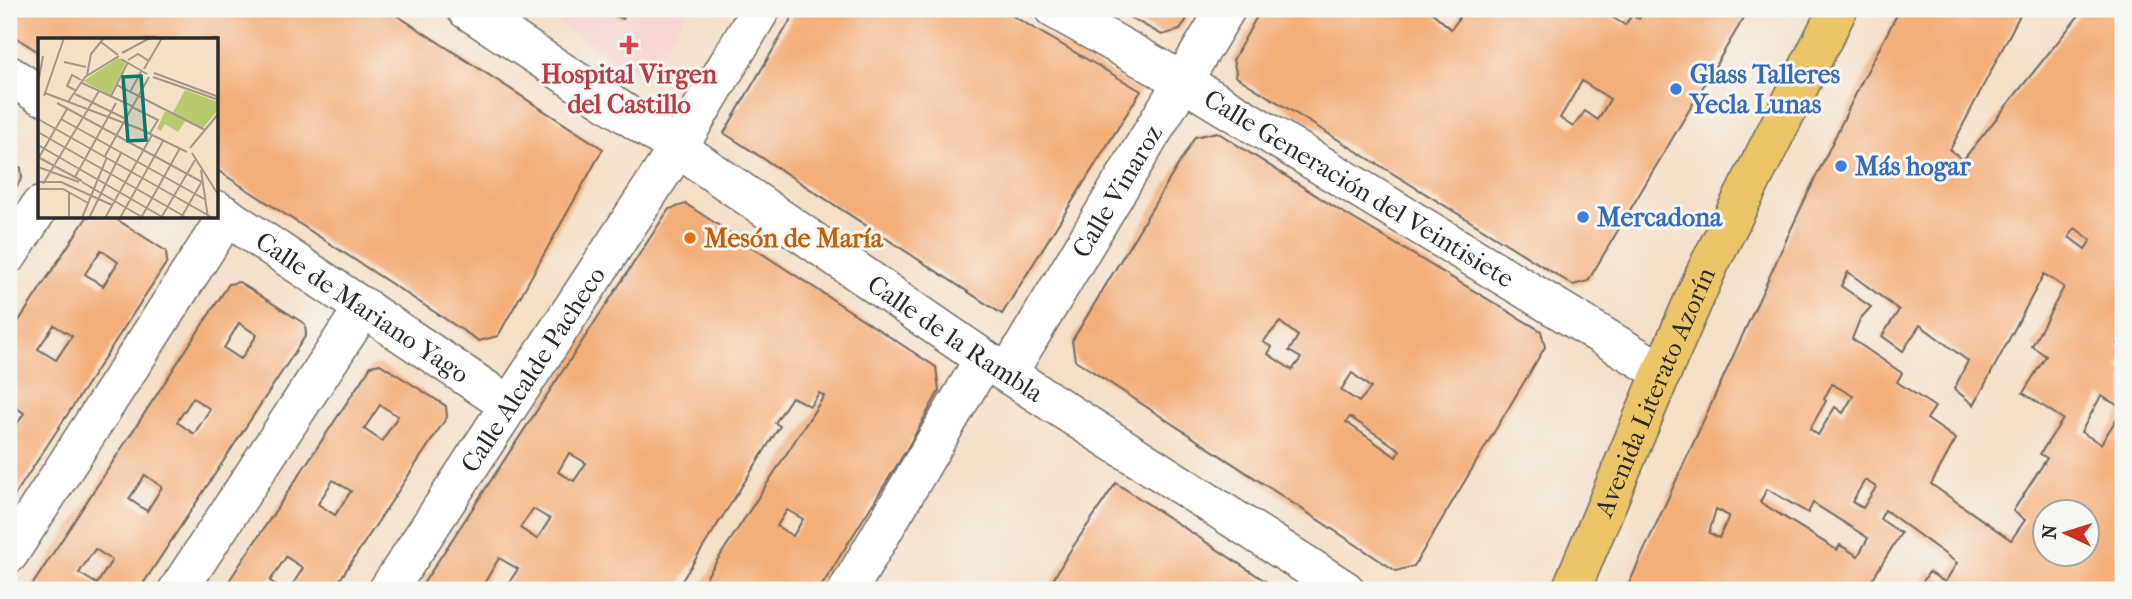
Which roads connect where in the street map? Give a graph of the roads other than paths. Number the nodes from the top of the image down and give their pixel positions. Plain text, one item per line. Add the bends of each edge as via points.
1 (466, 9) edge
2 (761, 9) edge
3 (1054, 9) edge
4 (1226, 9) edge
5 (1838, 9) edge
6 (9, 75) edge
7 (1184, 82) junction
8 (38, 94) edge
9 (678, 148) junction
10 (38, 209) edge
11 (222, 213) edge
12 (218, 219) edge
13 (9, 254) edge
14 (364, 307) junction
15 (996, 366) junction
16 (1662, 372) junction
17 (509, 405) junction
18 (9, 554) edge
19 (178, 590) edge
20 (388, 590) edge
21 (848, 590) edge
22 (1345, 590) edge
23 (1571, 590) edge

1 - 9 street, Calle de la Rambla
2 - 9 street, Calle Alcalde Pacheco
3 - 7 street, Calle Generación del Veintisiete
4 - 7 street, Calle Vinaroz
5 - 16 main road, Avenida Literato Azorín via 1709,265
6 - 8 street
7 - 15 street, Calle Vinaroz
7 - 16 street, Calle Generación del Veintisiete
9 - 15 street, Calle de la Rambla
9 - 17 street, Calle Alcalde Pacheco
10 - 13 street
11 - 14 street, Calle de Mariano Yago
12 - 18 street
14 - 17 street, Calle de Mariano Yago
14 - 19 street
15 - 21 street, Calle Vinaroz
15 - 22 street, Calle de la Rambla
16 - 23 main road, Avenida Literato Azorín
17 - 20 street, Calle Alcalde Pacheco

